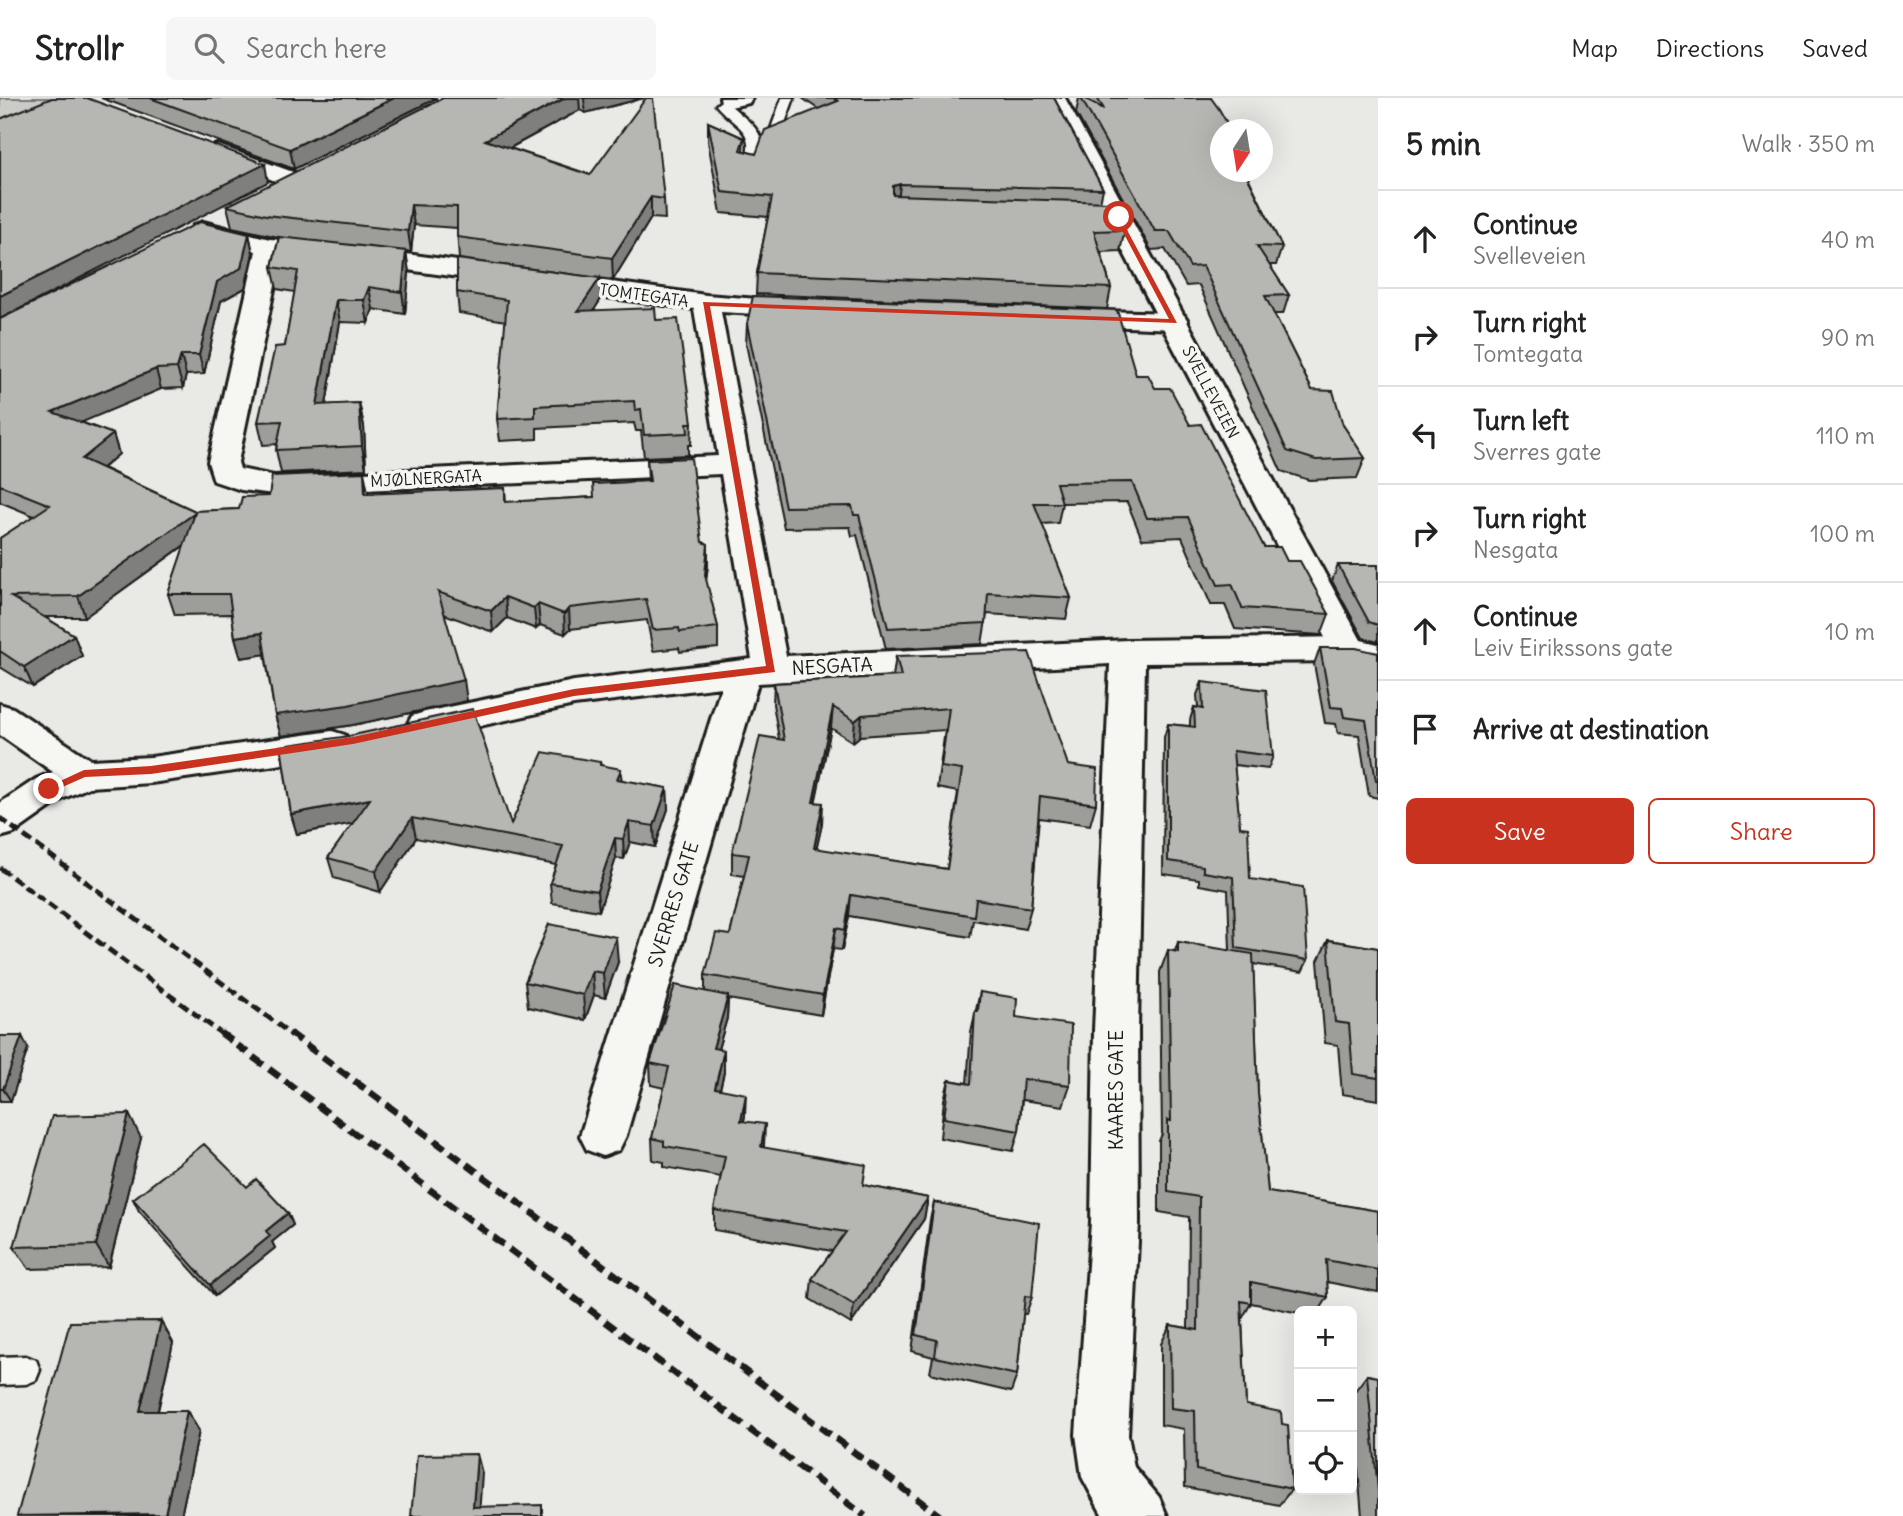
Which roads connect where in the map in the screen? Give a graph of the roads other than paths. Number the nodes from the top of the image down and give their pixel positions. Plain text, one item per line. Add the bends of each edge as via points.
1 (788, 98) edge
2 (1054, 98) edge
3 (735, 99) edge
4 (775, 134) edge
5 (190, 142) edge
6 (318, 169) edge
7 (748, 169) edge
8 (295, 181) junction
9 (272, 193) edge
10 (237, 212) edge
11 (203, 230) junction
12 (179, 242) edge
13 (270, 247) junction
14 (706, 303) junction
15 (834, 310) edge
16 (1041, 317) edge
17 (1174, 321) junction
18 (734, 464) junction
19 (1128, 652) junction
20 (1363, 652) edge
21 (757, 671) junction
22 (0, 717) edge
23 (84, 774) junction
24 (0, 823) edge
25 (603, 1136) dead end
26 (1140, 1516) edge

1 - 4 lane
2 - 17 street, SVELLEVEIEN via 1109,217
3 - 7 lane via 722,105 756,136 758,147
5 - 8 street
6 - 8 street
8 - 9 street
10 - 11 street
11 - 12 street
11 - 13 street, TOMTEGATA
13 - 14 street, TOMTEGATA
13 - 18 street, MJØLNERGATA via 223,462 225,474 274,485
14 - 15 street, TOMTEGATA
14 - 18 street, SVERRES GATE
16 - 17 street
17 - 20 street, SVELLEVEIEN
18 - 21 street, SVERRES GATE
19 - 20 street, NESGATA
19 - 21 street, NESGATA
19 - 26 street, KAARES GATE via 1115,1222 1102,1435 1109,1476
21 - 23 street, NESGATA via 574,692 379,735 151,770
21 - 25 street, SVERRES GATE
22 - 23 street
23 - 24 street, NESGATA via 49,789

